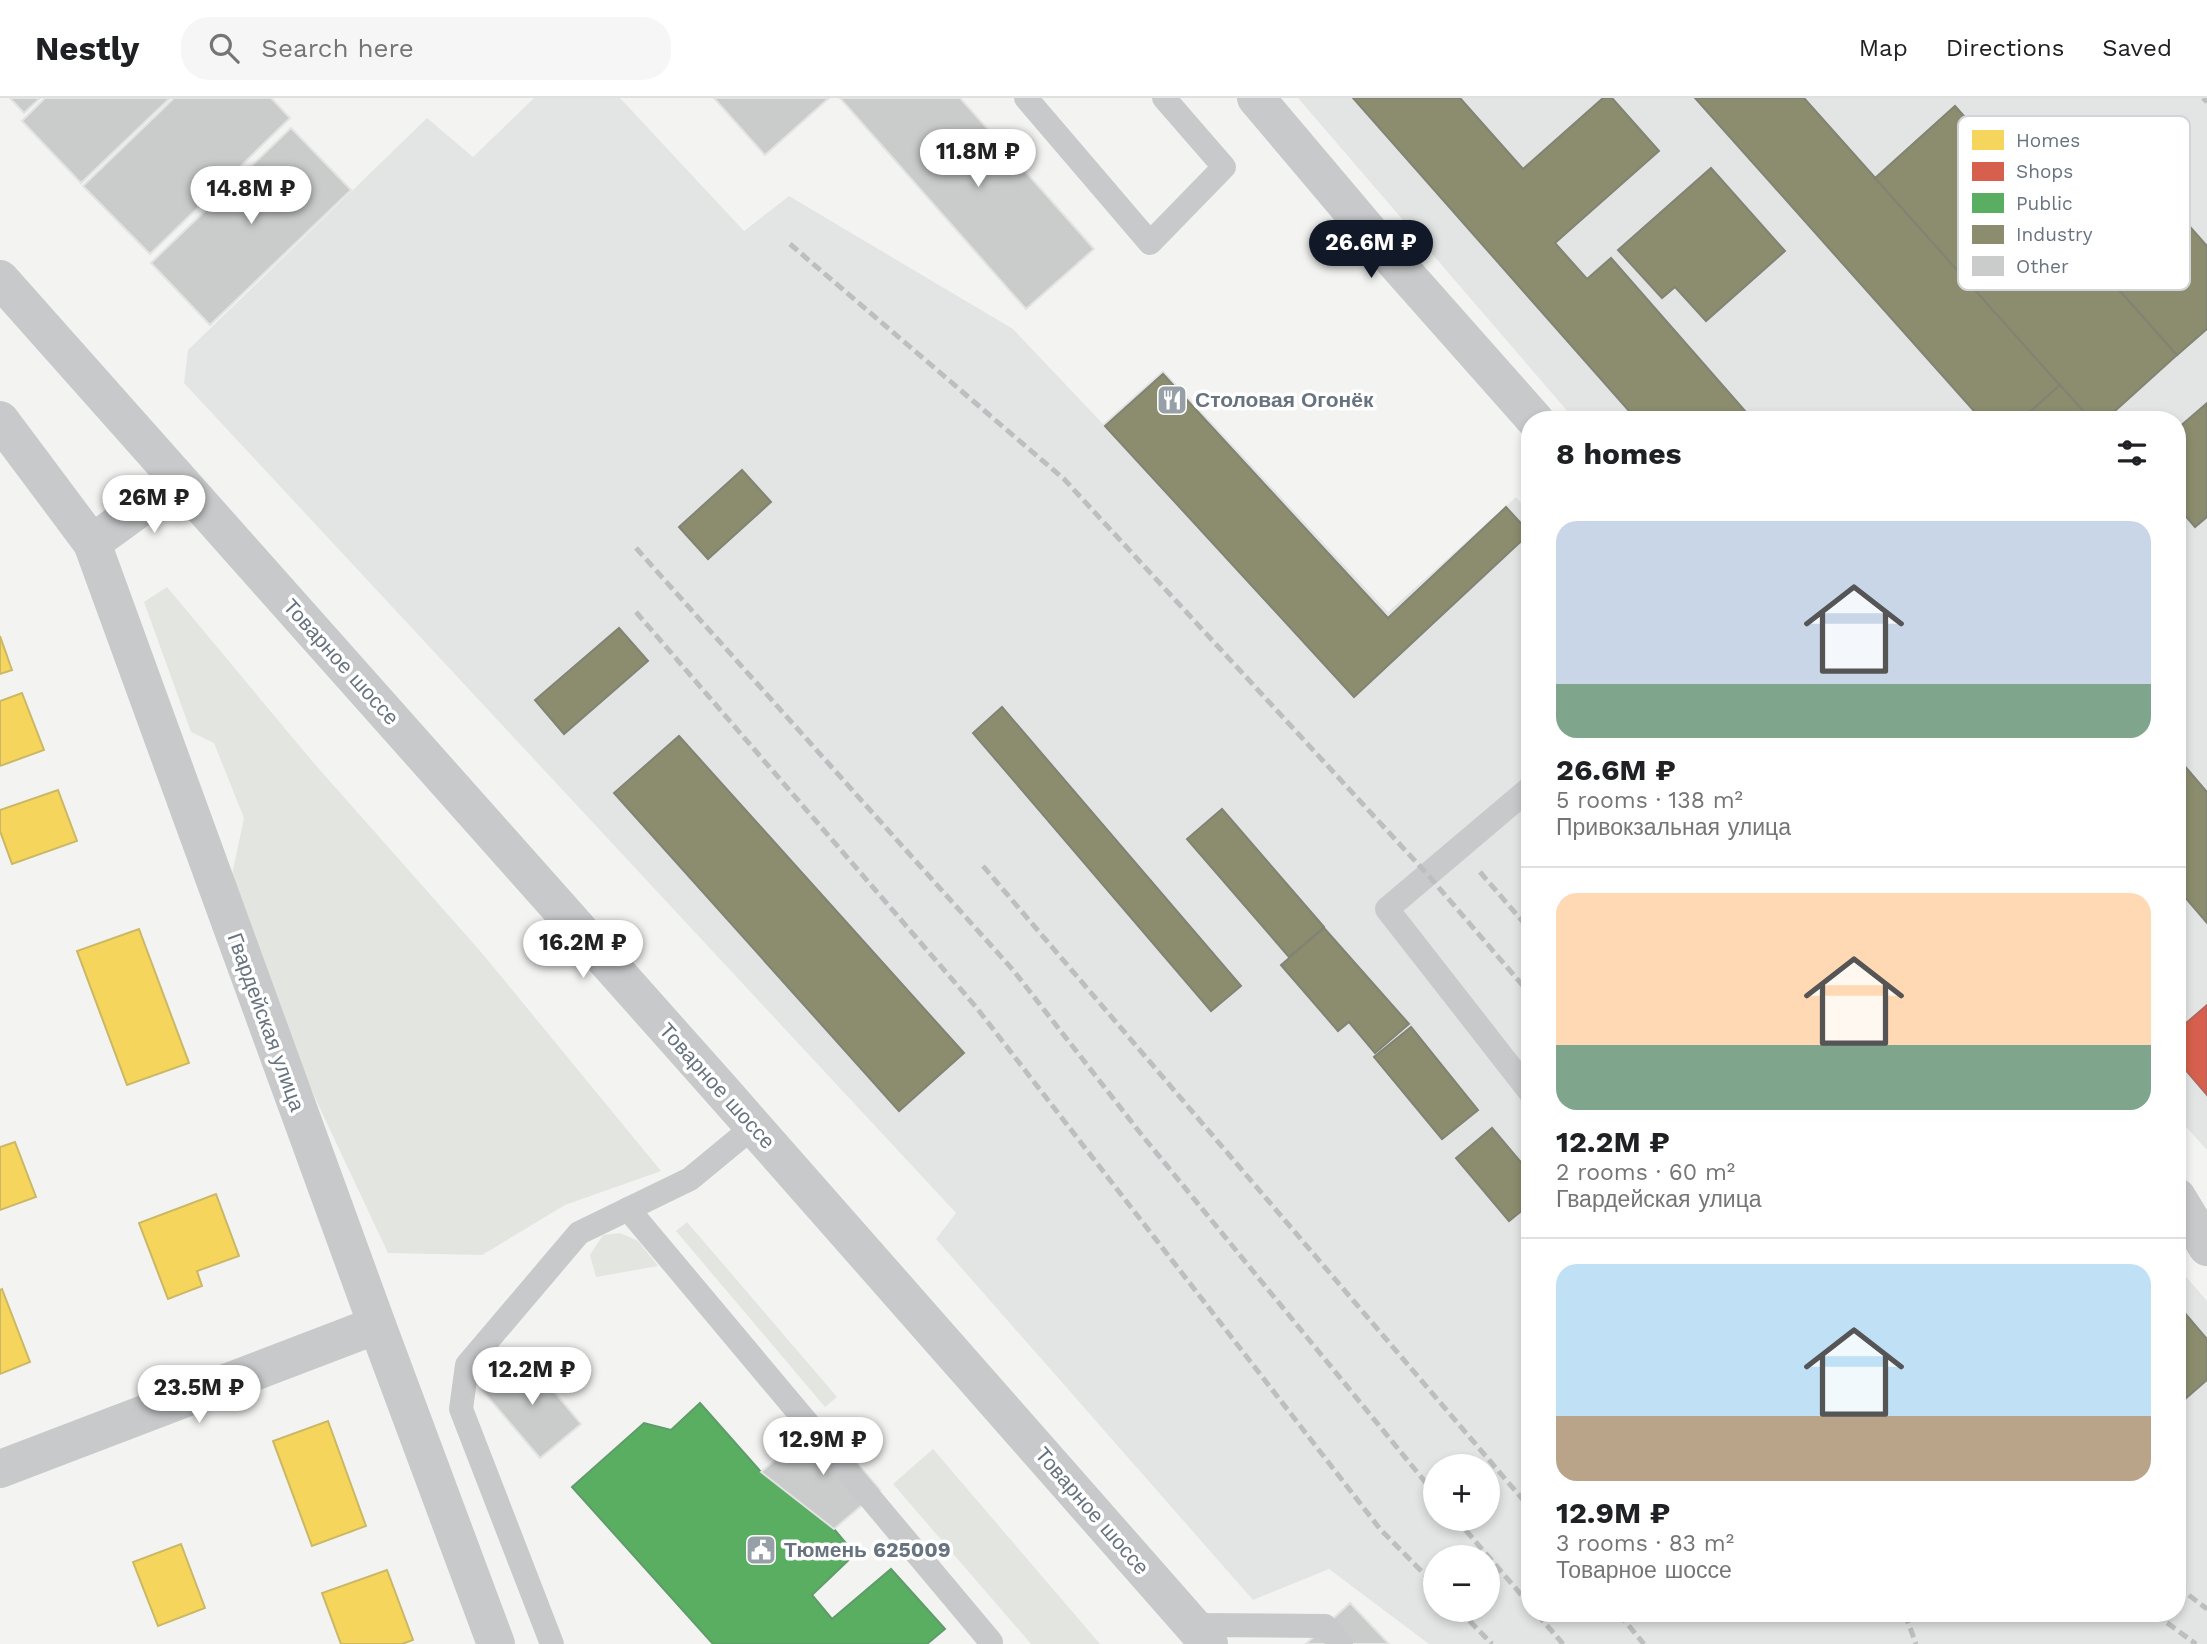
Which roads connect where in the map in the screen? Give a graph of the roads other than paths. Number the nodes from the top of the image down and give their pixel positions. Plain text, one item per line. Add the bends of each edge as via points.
1 (1026, 98) edge
2 (1164, 98) edge
3 (1256, 98) edge
4 (0, 279) edge
5 (1527, 411) edge
6 (0, 420) edge
7 (176, 477) junction
8 (92, 543) junction
9 (1521, 797) edge
10 (1521, 1081) edge
11 (753, 1127) junction
12 (628, 1209) junction
13 (2186, 1212) edge
14 (2207, 1247) edge
15 (377, 1325) junction
16 (0, 1469) edge
17 (1201, 1635) edge
18 (496, 1644) edge
19 (552, 1644) edge
20 (989, 1644) edge
21 (1341, 1644) edge

1 - 2 lane via 1150,243 1224,167
3 - 5 street
4 - 7 street, Товарное шоссе
6 - 8 street, Гвардейская улица
7 - 8 street
7 - 11 street, Товарное шоссе
8 - 15 street, Гвардейская улица
9 - 10 lane via 1387,909
11 - 12 lane via 690,1179
11 - 17 street, Товарное шоссе
12 - 19 lane via 579,1233 467,1365 461,1409
12 - 20 lane
13 - 14 street
15 - 16 street
15 - 18 street, Гвардейская улица
17 - 21 lane via 1325,1626

